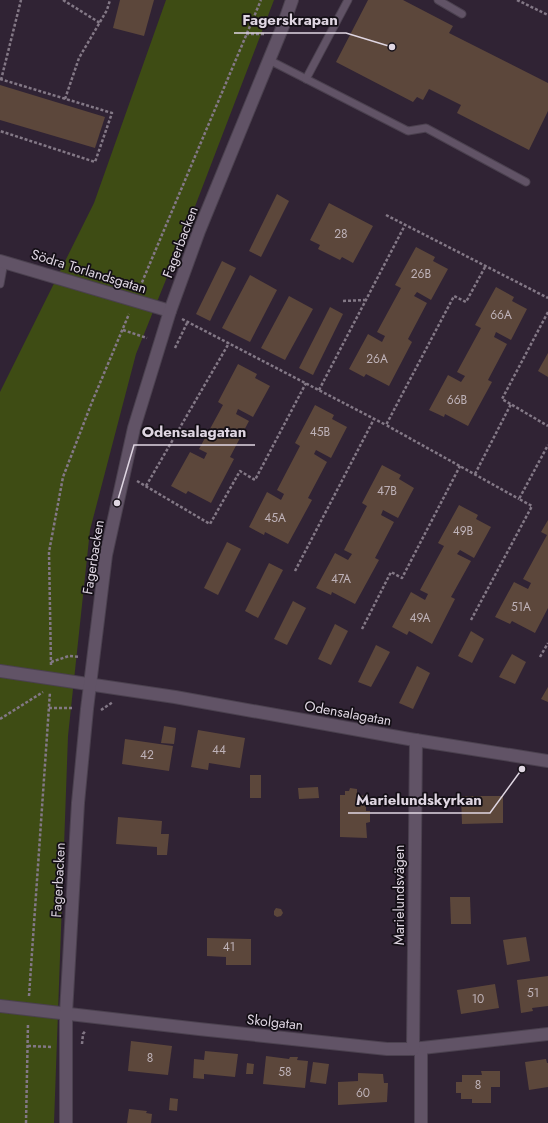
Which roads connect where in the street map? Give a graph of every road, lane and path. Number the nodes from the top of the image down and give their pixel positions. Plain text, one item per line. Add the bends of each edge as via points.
1 (21, 0) edge
2 (63, 0) edge
3 (110, 0) edge
4 (292, 0) edge
5 (348, 0) edge
6 (438, 0) edge
7 (517, 0) edge
8 (462, 14) dead end
9 (548, 15) edge
10 (100, 23) junction
11 (246, 34) dead end
12 (268, 34) dead end
13 (269, 60) junction
14 (306, 78) junction
15 (0, 79) edge
16 (65, 99) junction
17 (0, 131) edge
18 (526, 182) dead end
19 (386, 215) dead end
20 (405, 225) junction
21 (2, 261) edge
22 (485, 267) junction
23 (0, 284) edge
24 (548, 298) edge
25 (366, 300) junction
26 (343, 301) dead end
27 (170, 311) junction
28 (548, 312) edge
29 (230, 343) junction
30 (306, 383) junction
31 (319, 390) junction
32 (511, 404) junction
33 (374, 419) junction
34 (386, 425) junction
35 (548, 426) edge
36 (548, 445) edge
37 (460, 466) junction
38 (124, 474) junction
39 (475, 474) junction
40 (146, 486) junction
41 (518, 499) junction
42 (295, 571) dead end
43 (471, 620) dead end
44 (362, 629) dead end
45 (548, 643) edge
46 (540, 657) dead end
47 (0, 671) edge
48 (90, 685) junction
49 (44, 691) dead end
50 (0, 719) edge
51 (416, 740) junction
52 (548, 761) edge
53 (0, 1006) edge
54 (66, 1013) junction
55 (548, 1034) edge
56 (417, 1049) junction
57 (66, 1123) edge
58 (421, 1123) edge

1 - 15 path
2 - 10 path
3 - 10 path
4 - 13 street, Fagerbacken
5 - 14 lane
6 - 8 lane
7 - 9 path
10 - 16 path via 79,58
11 - 12 path
13 - 14 lane
13 - 27 street, Fagerbacken via 199,231
14 - 18 lane via 408,131 426,128
15 - 16 path
16 - 17 path via 112,113 95,162
19 - 20 path
20 - 22 path
20 - 25 path
21 - 23 lane
21 - 27 street, Södra Torlandsgatan
22 - 24 path
22 - 34 path via 466,302 454,296
25 - 26 path
25 - 31 path
27 - 29 path via 187,323
27 - 38 street, Fagerbacken via 134,428
28 - 32 path via 502,399
29 - 30 path
29 - 40 path
30 - 31 path
30 - 40 path via 255,480 240,471 210,524
31 - 33 path
32 - 35 path
32 - 39 path
33 - 34 path
33 - 42 path
34 - 37 path
36 - 41 path
37 - 39 path
37 - 44 path via 402,578 391,572
38 - 40 path
38 - 48 street, Fagerbacken via 106,555
39 - 41 path
41 - 43 path via 532,506
45 - 46 path
47 - 48 street, Odensalagatan
48 - 51 street, Odensalagatan via 175,697
48 - 54 street, Fagerbacken via 78,803
49 - 50 path
51 - 52 street, Odensalagatan
51 - 56 street, Marielundsvägen
53 - 54 street, Skolgatan
54 - 56 street, Skolgatan via 345,1045
54 - 57 street, Fagerbacken
55 - 56 street, Skolgatan
56 - 58 street, Marielundsvägen

